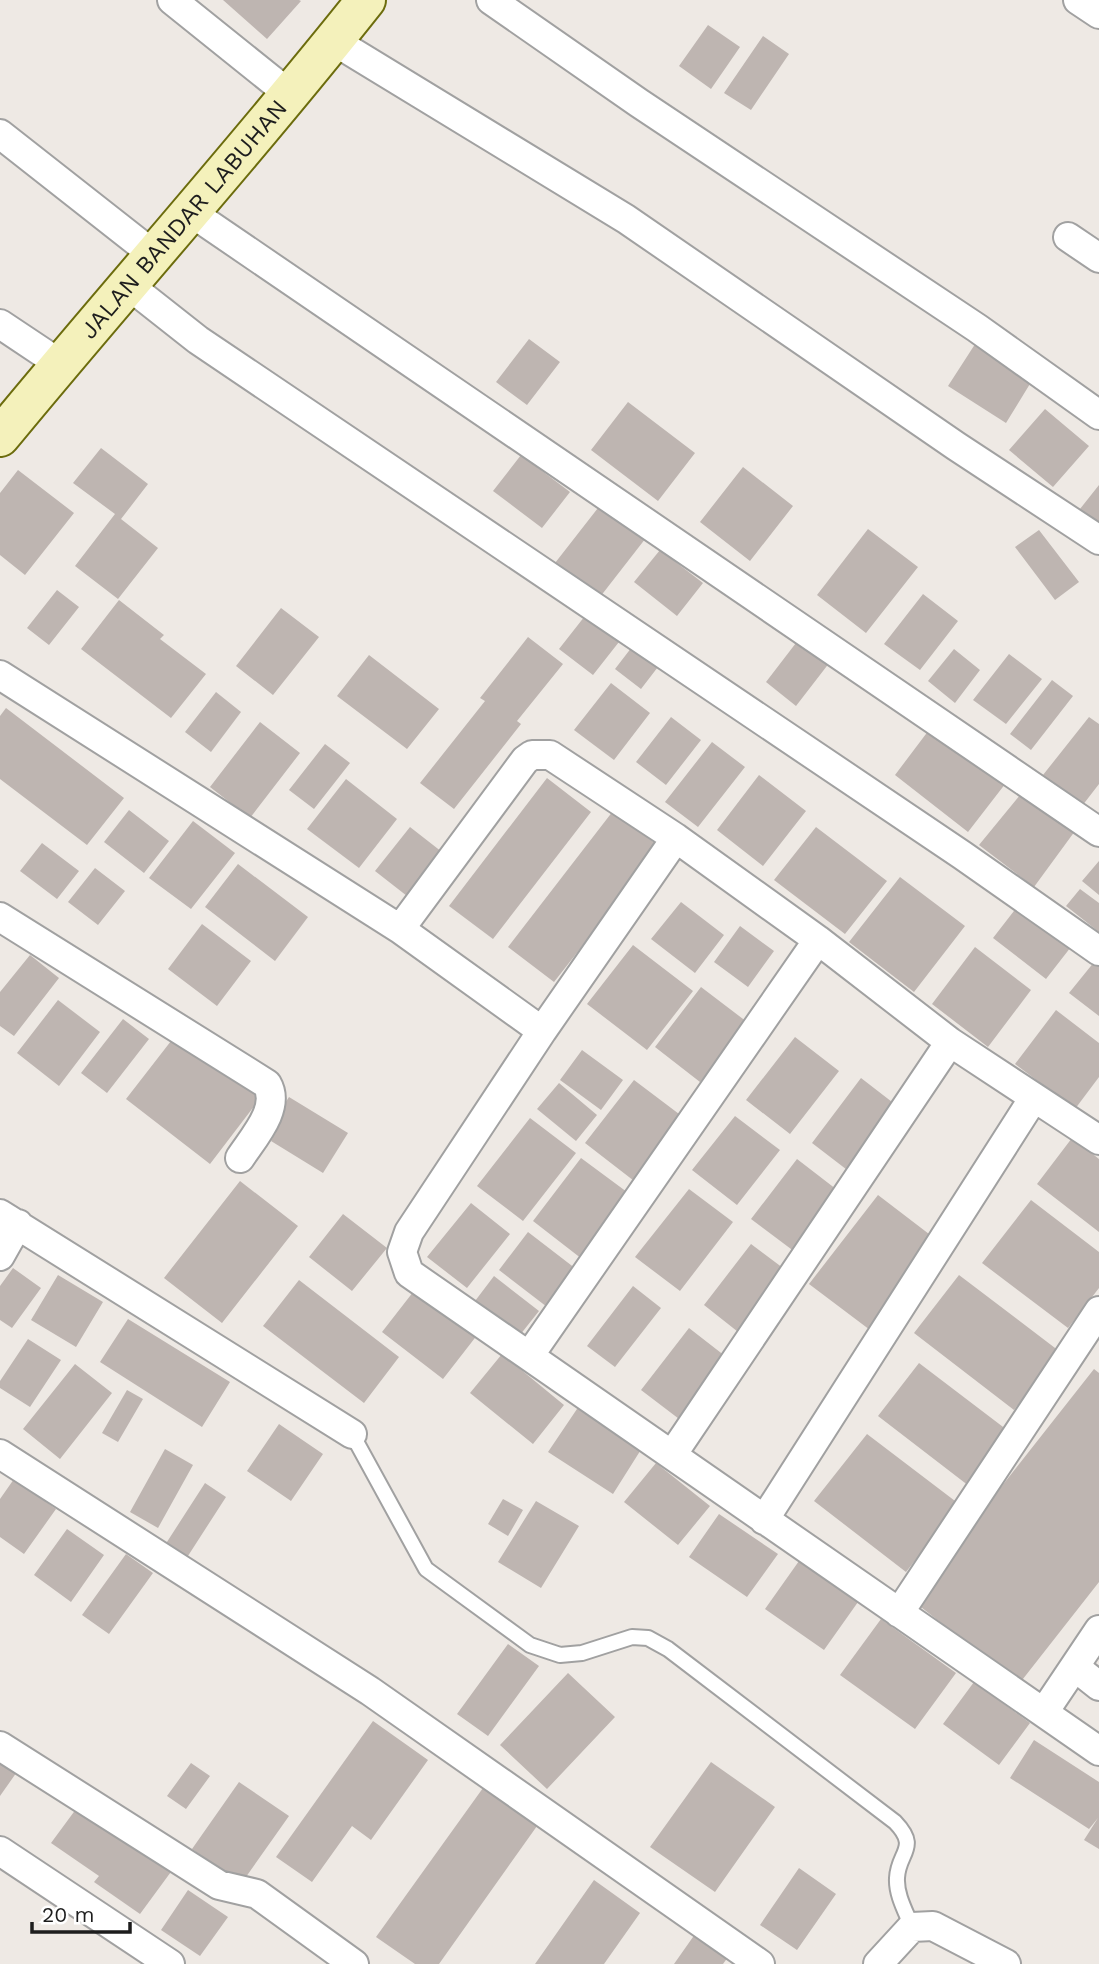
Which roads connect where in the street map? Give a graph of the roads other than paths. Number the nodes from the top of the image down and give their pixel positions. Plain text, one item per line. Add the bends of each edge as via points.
1 (172, 0) edge
2 (366, 0) edge
3 (491, 0) edge
4 (1078, 0) edge
5 (1099, 14) edge
6 (334, 41) junction
7 (289, 94) junction
8 (0, 134) edge
9 (192, 213) junction
10 (1068, 237) dead end
11 (154, 255) junction
12 (1099, 258) edge
13 (127, 284) junction
14 (0, 324) edge
15 (60, 364) junction
16 (1099, 415) edge
17 (0, 437) edge
18 (1099, 540) edge
19 (0, 676) edge
20 (1099, 832) edge
21 (676, 838) junction
22 (0, 917) edge
23 (400, 929) junction
24 (818, 940) junction
25 (1099, 951) edge
26 (542, 1031) junction
27 (950, 1042) junction
28 (1033, 1099) junction
29 (1099, 1140) edge
30 (240, 1158) dead end
31 (9, 1219) edge
32 (0, 1256) edge
33 (1099, 1311) edge
34 (529, 1356) junction
35 (352, 1434) joint
36 (0, 1454) edge
37 (672, 1455) junction
38 (764, 1520) junction
39 (899, 1613) junction
40 (1099, 1630) edge
41 (1075, 1667) junction
42 (1099, 1686) edge
43 (1044, 1712) junction
44 (0, 1746) edge
45 (1099, 1751) edge
46 (0, 1850) edge
47 (912, 1927) junction
48 (170, 1964) edge
49 (354, 1964) edge
50 (760, 1964) edge
51 (878, 1964) edge
52 (1006, 1964) edge

1 - 7 street
2 - 6 main road, JALAN BANDAR LABUHAN
3 - 16 street
4 - 5 street
6 - 7 main road, JALAN BANDAR LABUHAN
6 - 18 street via 626,219
7 - 9 main road, JALAN BANDAR LABUHAN
8 - 11 street
9 - 11 main road, JALAN BANDAR LABUHAN
9 - 20 street
10 - 12 street
11 - 13 main road, JALAN BANDAR LABUHAN
13 - 15 main road, JALAN BANDAR LABUHAN
13 - 25 street via 198,340
14 - 15 street
15 - 17 main road, JALAN BANDAR LABUHAN
19 - 23 street
21 - 23 street via 559,760 532,755
21 - 24 street
21 - 26 street
22 - 30 street via 267,1084 272,1097 267,1116
23 - 26 street
24 - 27 street
24 - 34 street
26 - 34 street via 409,1232 402,1252 409,1273
27 - 28 street
27 - 37 street
28 - 29 street
28 - 38 street
31 - 32 street
31 - 35 street
33 - 39 street
34 - 37 street
35 - 47 lane via 426,1569 530,1645 561,1655 582,1653 619,1639 648,1638 895,1822 905,1831 909,1844 897,1875 898,1892
36 - 50 street via 370,1691
37 - 38 street
38 - 39 street
39 - 43 street
40 - 41 street
41 - 42 street
41 - 43 street
43 - 45 street
44 - 49 street via 219,1885 257,1894
46 - 48 street
47 - 51 street
47 - 52 street via 933,1926

